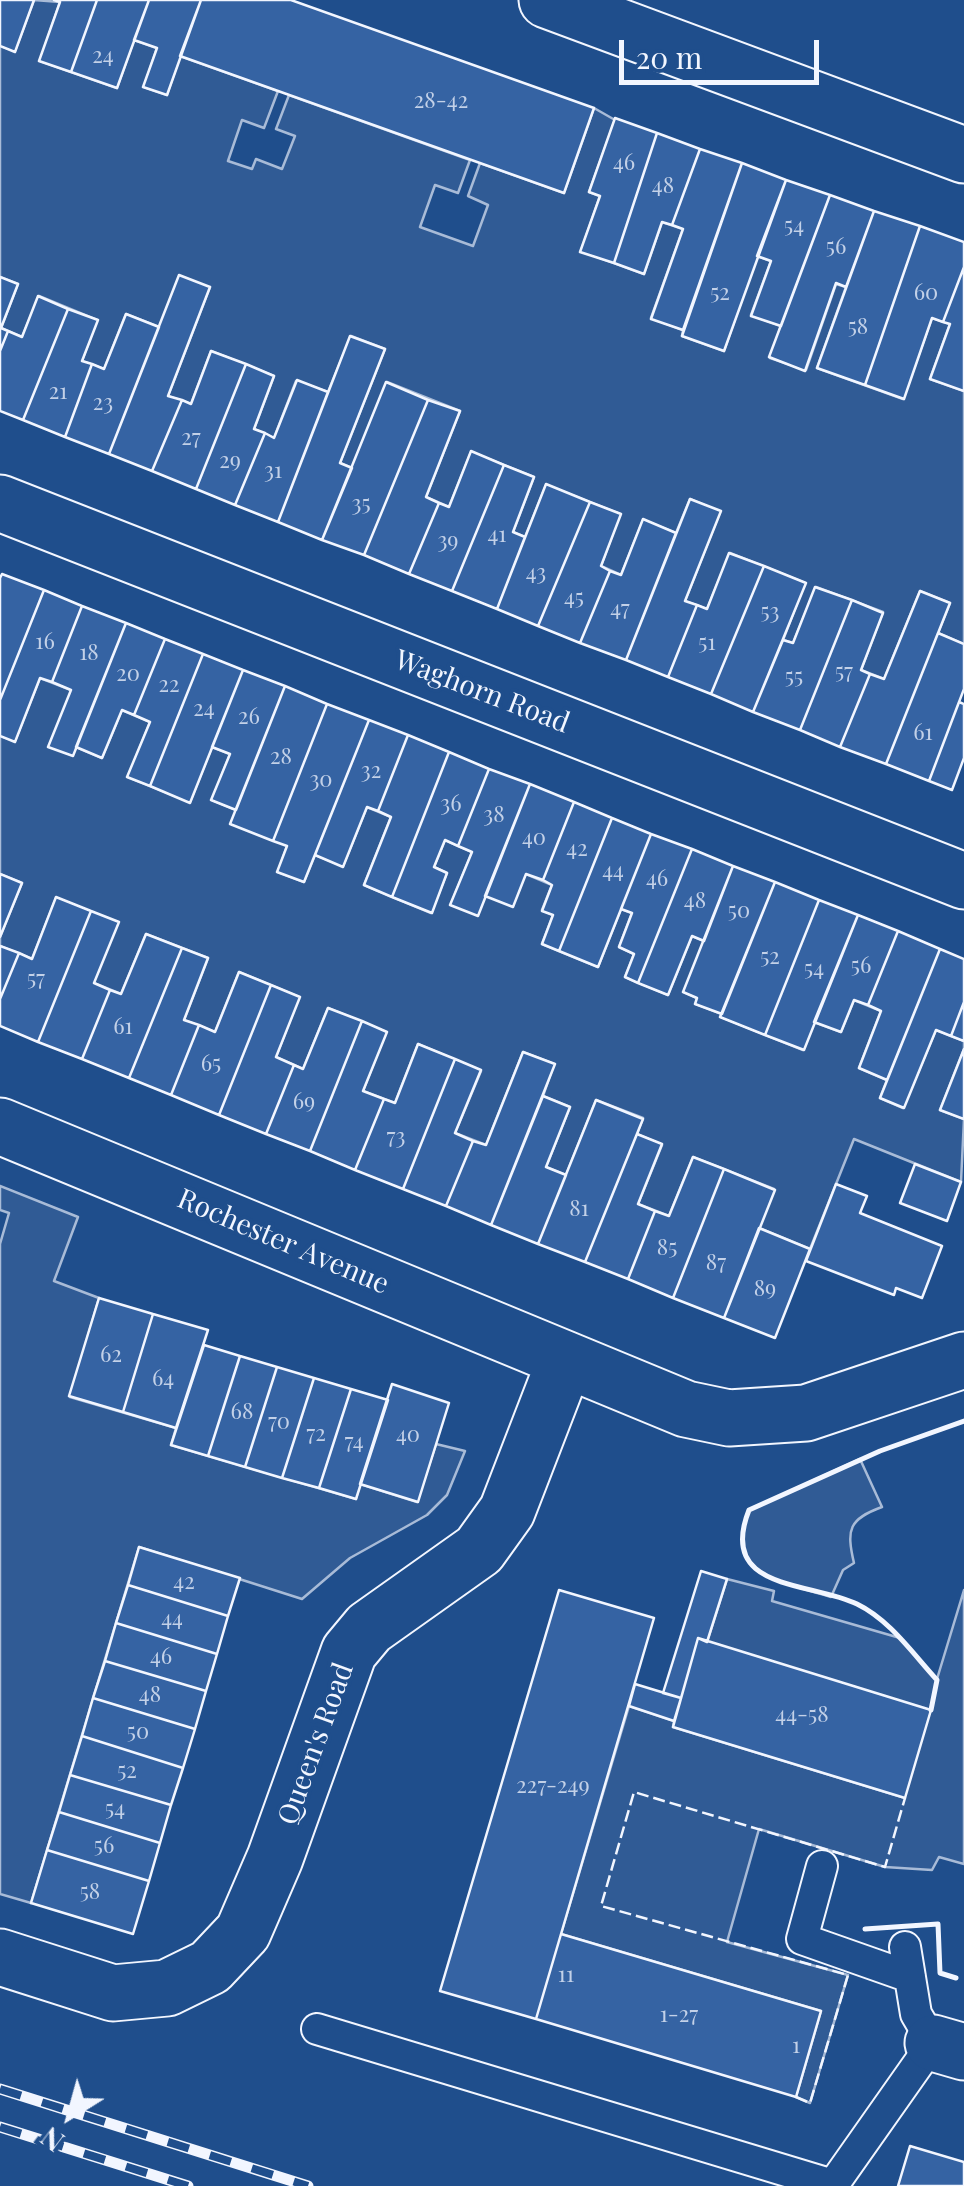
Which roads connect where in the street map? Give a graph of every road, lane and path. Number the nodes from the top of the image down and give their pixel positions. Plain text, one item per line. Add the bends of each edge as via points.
1 (547, 0) edge
2 (964, 155) edge
3 (0, 502) edge
4 (964, 880) edge
5 (0, 1126) edge
6 (964, 1360) edge
7 (566, 1361) junction
8 (822, 1866) dead end
9 (0, 1957) edge
10 (317, 2030) dead end
11 (948, 2048) edge

1 - 2 street
3 - 4 street, Waghorn Road
5 - 7 street, Rochester Avenue
6 - 7 street via 806,1413 742,1418 686,1409
7 - 9 street, Queen's Road via 507,1511 479,1550 368,1628 349,1652 243,1932 210,1967 167,1988 112,1993
8 - 11 lane via 802,1939 908,1962 916,2014
10 - 11 lane via 833,2185

